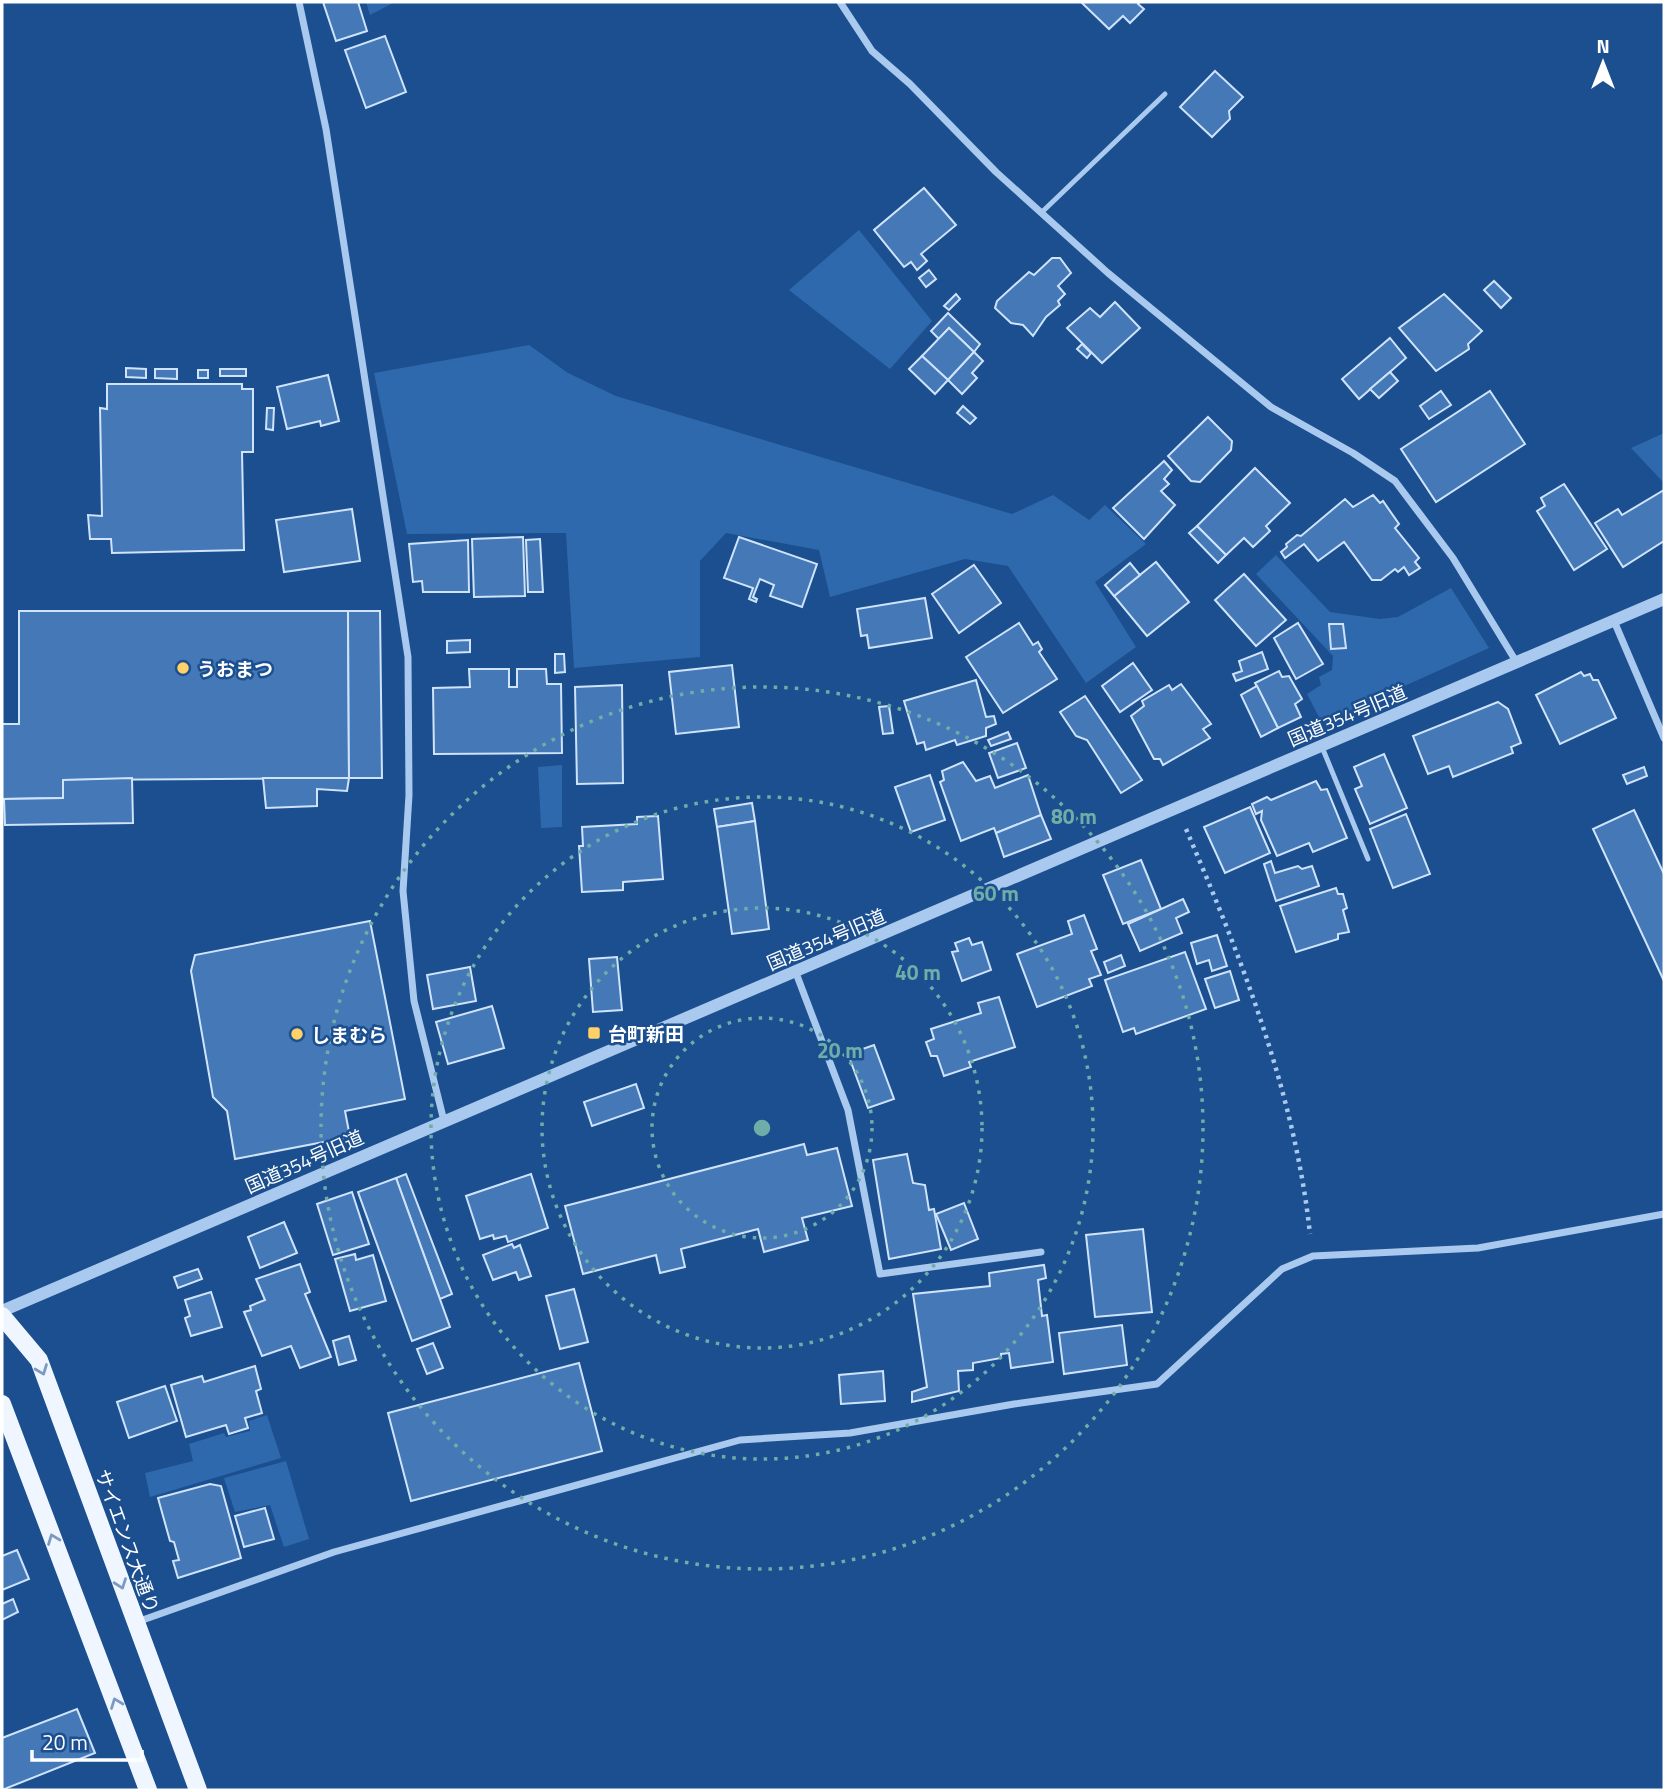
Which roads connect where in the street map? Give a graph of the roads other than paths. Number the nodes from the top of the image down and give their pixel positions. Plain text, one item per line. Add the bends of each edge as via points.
1 (299, 2) edge
2 (840, 2) edge
3 (1165, 94) dead end
4 (1041, 213) junction
5 (1664, 599) edge
6 (1614, 621) junction
7 (1517, 663) junction
8 (1664, 738) edge
9 (1322, 747) junction
10 (1368, 859) dead end
11 (796, 973) junction
12 (444, 1121) junction
13 (1664, 1214) edge
14 (1041, 1252) dead end
15 (2, 1311) edge
16 (2, 1316) edge
17 (2, 1404) edge
18 (136, 1623) junction
19 (148, 1790) edge
20 (198, 1790) edge

1 - 12 street via 326,129 408,657 409,795 403,891 414,1001
2 - 4 street via 872,51
3 - 4 lane
4 - 7 street via 1271,407 1395,481 1452,558
5 - 6 street, 国道354号旧道
6 - 7 street, 国道354号旧道
6 - 8 street
7 - 9 street, 国道354号旧道
9 - 10 lane
9 - 11 street, 国道354号旧道
11 - 12 street, 国道354号旧道
11 - 14 street via 848,1110 880,1274
12 - 15 street, 国道354号旧道
13 - 18 street via 1478,1248 1313,1256 1282,1269 1157,1384 850,1433 740,1440 334,1552
16 -> 18 main road, サイエンス大通り via 38,1360
19 -> 17 main road
18 - 20 main road, サイエンス大通り

